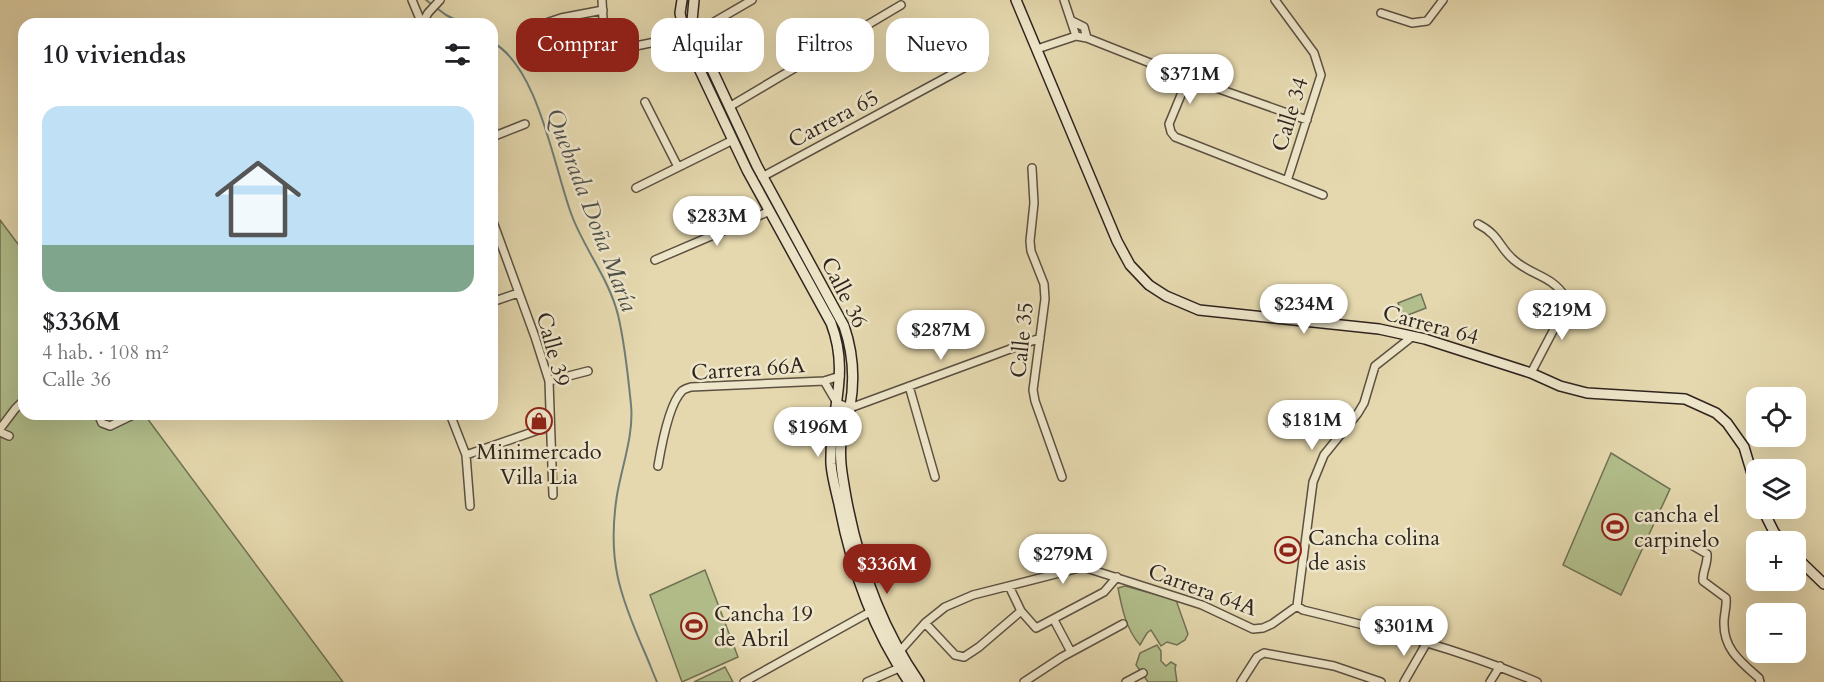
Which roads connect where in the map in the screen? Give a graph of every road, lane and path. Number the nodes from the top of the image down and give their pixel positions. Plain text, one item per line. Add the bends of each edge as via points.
1 (412, 0) edge
2 (440, 0) edge
3 (602, 0) edge
4 (682, 0) edge
5 (694, 0) edge
6 (752, 0) edge
7 (1016, 0) edge
8 (1064, 0) edge
9 (1275, 0) edge
10 (1442, 0) edge
11 (901, 4) dead end
12 (603, 10) junction
13 (1382, 13) dead end
14 (420, 18) edge
15 (425, 18) edge
16 (681, 18) edge
17 (692, 18) edge
18 (721, 18) edge
19 (1072, 21) junction
20 (1076, 36) junction
21 (1087, 38) junction
22 (1037, 49) junction
23 (701, 72) edge
24 (713, 72) edge
25 (956, 72) edge
26 (1188, 78) junction
27 (645, 102) dead end
28 (729, 107) junction
29 (1307, 120) junction
30 (525, 124) dead end
31 (498, 135) edge
32 (733, 140) junction
33 (678, 167) junction
34 (1032, 168) dead end
35 (762, 177) junction
36 (1287, 181) junction
37 (636, 188) dead end
38 (1323, 195) dead end
39 (770, 211) junction
40 (1478, 224) dead end
41 (498, 236) edge
42 (655, 260) dead end
43 (518, 292) junction
44 (498, 300) edge
45 (1413, 336) junction
46 (1040, 338) junction
47 (588, 371) dead end
48 (1531, 373) junction
49 (840, 376) junction
50 (549, 381) junction
51 (824, 381) junction
52 (909, 386) junction
53 (837, 403) junction
54 (18, 408) edge
55 (850, 408) junction
56 (101, 420) edge
57 (122, 420) edge
58 (452, 420) edge
59 (550, 426) junction
60 (0, 431) edge
61 (9, 436) dead end
62 (466, 455) junction
63 (1748, 459) edge
64 (658, 466) dead end
65 (935, 477) dead end
66 (1062, 477) dead end
67 (553, 495) dead end
68 (470, 506) dead end
69 (1688, 543) dead end
70 (1806, 567) edge
71 (1117, 577) junction
72 (1824, 584) edge
73 (1009, 586) junction
74 (1297, 606) junction
75 (1021, 611) junction
76 (870, 612) junction
77 (1054, 620) junction
78 (925, 623) junction
79 (1123, 624) dead end
80 (1426, 644) junction
81 (900, 651) junction
82 (1071, 652) junction
83 (1500, 666) junction
84 (899, 668) junction
85 (1143, 673) dead end
86 (744, 682) edge
87 (867, 682) edge
88 (909, 682) edge
89 (920, 682) edge
90 (1024, 682) edge
91 (1126, 682) edge
92 (1241, 682) edge
93 (1381, 682) edge
94 (1404, 682) edge
95 (1490, 682) edge
96 (1537, 682) edge
97 (1760, 682) edge

1 - 14 street
2 - 15 street
3 - 12 street
4 - 16 main road, Calle 36
5 - 17 main road, Calle 36
6 - 18 street
7 - 22 main road, Carrera 64
8 - 19 street
9 - 29 street, Calle 34 via 1319,64 1319,86
10 - 13 street via 1427,21 1413,23
11 - 28 street
12 - 12 street via 534,27 530,36 550,57 597,46 604,38
19 - 20 street
19 - 21 street via 1084,27
20 - 21 street
20 - 22 street
21 - 26 street
22 - 45 main road, Carrera 64 via 1117,241 1128,262 1149,285 1199,310
23 - 32 main road, Calle 36
24 - 28 main road, Calle 36
25 - 35 street, Carrera 65
26 - 29 street
26 - 36 street via 1169,124 1175,137
27 - 33 street
28 - 35 main road, Calle 36
29 - 36 street, Calle 34
30 - 31 street
32 - 33 street
32 - 39 main road, Calle 36
33 - 37 street
34 - 46 street, Calle 35 via 1030,241 1045,299
35 - 55 main road, Calle 36 via 844,326 853,368
36 - 38 street
39 - 42 street
39 - 49 main road, Calle 36 via 831,323 839,349
40 - 48 street via 1490,231 1511,259 1554,282 1566,298 1565,308
41 - 43 street, Calle 39
43 - 44 street
43 - 50 street, Calle 39
45 - 48 main road, Carrera 64
45 - 74 street via 1375,366 1364,403 1317,468
46 - 52 street
46 - 66 street, Calle 35 via 1033,390
47 - 50 street
48 - 63 main road, Carrera 64 via 1587,393 1685,399 1701,405 1722,418 1744,447
49 - 51 street, Carrera 66A
49 - 53 main road, Calle 36
50 - 59 street, Calle 39
51 - 53 street, Carrera 66A
51 - 64 street, Carrera 66A via 691,387 682,391 663,437
52 - 55 street
52 - 65 street
53 - 55 street
53 - 76 main road, Calle 36 via 831,465 852,556
54 - 60 street
55 - 81 main road, Calle 36 via 841,441 840,466 849,511 878,609
56 - 57 street via 110,426
58 - 62 street
59 - 62 street
59 - 67 street, Calle 39
60 - 61 street
62 - 68 street
69 - 97 street via 1707,554 1703,581 1726,598 1725,637 1729,649
70 - 72 main road
71 - 73 street, Carrera 64A via 1083,567
71 - 74 street, Carrera 64A via 1202,604 1253,629 1272,624
71 - 77 street via 1104,592
73 - 75 street
73 - 78 street, Carrera 64A via 945,607
74 - 80 street
75 - 77 street via 1036,628
75 - 78 street via 964,657 955,655
76 - 84 main road, Calle 36
76 - 86 street
77 - 82 street
78 - 81 street, Carrera 64A
79 - 82 street
80 - 83 street
80 - 94 street
81 - 89 main road, Calle 36
82 - 90 street
83 - 95 street
83 - 96 street
84 - 87 street
84 - 88 main road, Calle 36
85 - 91 street
92 - 93 street via 1264,653 1334,666

